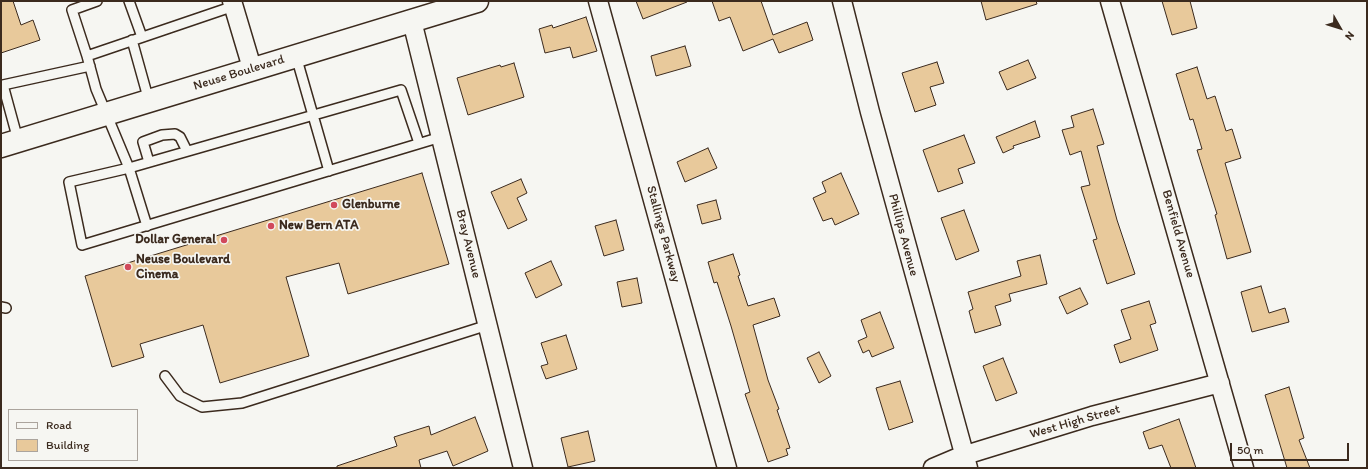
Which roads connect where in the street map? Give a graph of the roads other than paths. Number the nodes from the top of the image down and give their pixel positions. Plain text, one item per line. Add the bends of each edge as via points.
1 (97, 1) edge
2 (129, 1) edge
3 (477, 1) edge
4 (598, 1) edge
5 (842, 1) edge
6 (1110, 1) edge
7 (233, 4) edge
8 (412, 21) junction
9 (142, 37) junction
10 (132, 40) junction
11 (87, 56) junction
12 (296, 56) junction
13 (90, 66) junction
14 (252, 68) junction
15 (2, 85) edge
16 (149, 101) junction
17 (107, 114) junction
18 (314, 115) junction
19 (441, 137) junction
20 (10, 143) edge
21 (419, 143) junction
22 (187, 151) junction
23 (148, 162) junction
24 (128, 168) junction
25 (329, 171) junction
26 (147, 226) junction
27 (488, 326) junction
28 (165, 376) dead end
29 (1220, 382) junction
30 (966, 461) edge
31 (523, 468) edge
32 (727, 468) edge
33 (933, 468) edge
34 (1244, 468) edge

1 - 11 lane via 72,10
2 - 9 lane
3 - 8 main road, Neuse Boulevard
4 - 32 street, Stallings Parkway
5 - 30 street, Phillips Avenue
6 - 29 street, Benfield Avenue
7 - 9 lane
7 - 14 street
8 - 12 main road, Neuse Boulevard
8 - 19 street, Bray Avenue
9 - 10 lane
10 - 11 lane
10 - 16 lane
11 - 13 lane
12 - 14 main road, Neuse Boulevard
12 - 18 lane
13 - 15 lane
13 - 17 lane via 96,89
14 - 16 main road, Neuse Boulevard
15 - 20 lane
16 - 17 main road, Neuse Boulevard
17 - 20 main road, Neuse Boulevard
17 - 24 lane
18 - 21 lane via 400,90
18 - 22 lane
18 - 25 lane
19 - 21 lane
19 - 27 street, Bray Avenue
21 - 25 lane
22 - 23 lane
22 - 23 lane via 180,137 175,134 162,134 143,142
23 - 24 lane
24 - 26 lane
24 - 26 lane via 68,182 82,245
25 - 26 lane
27 - 28 lane via 242,403 202,407 180,396
27 - 31 street, Bray Avenue
29 - 30 street, West High Street via 1092,416
29 - 34 street, Benfield Avenue
30 - 33 street, West High Street

